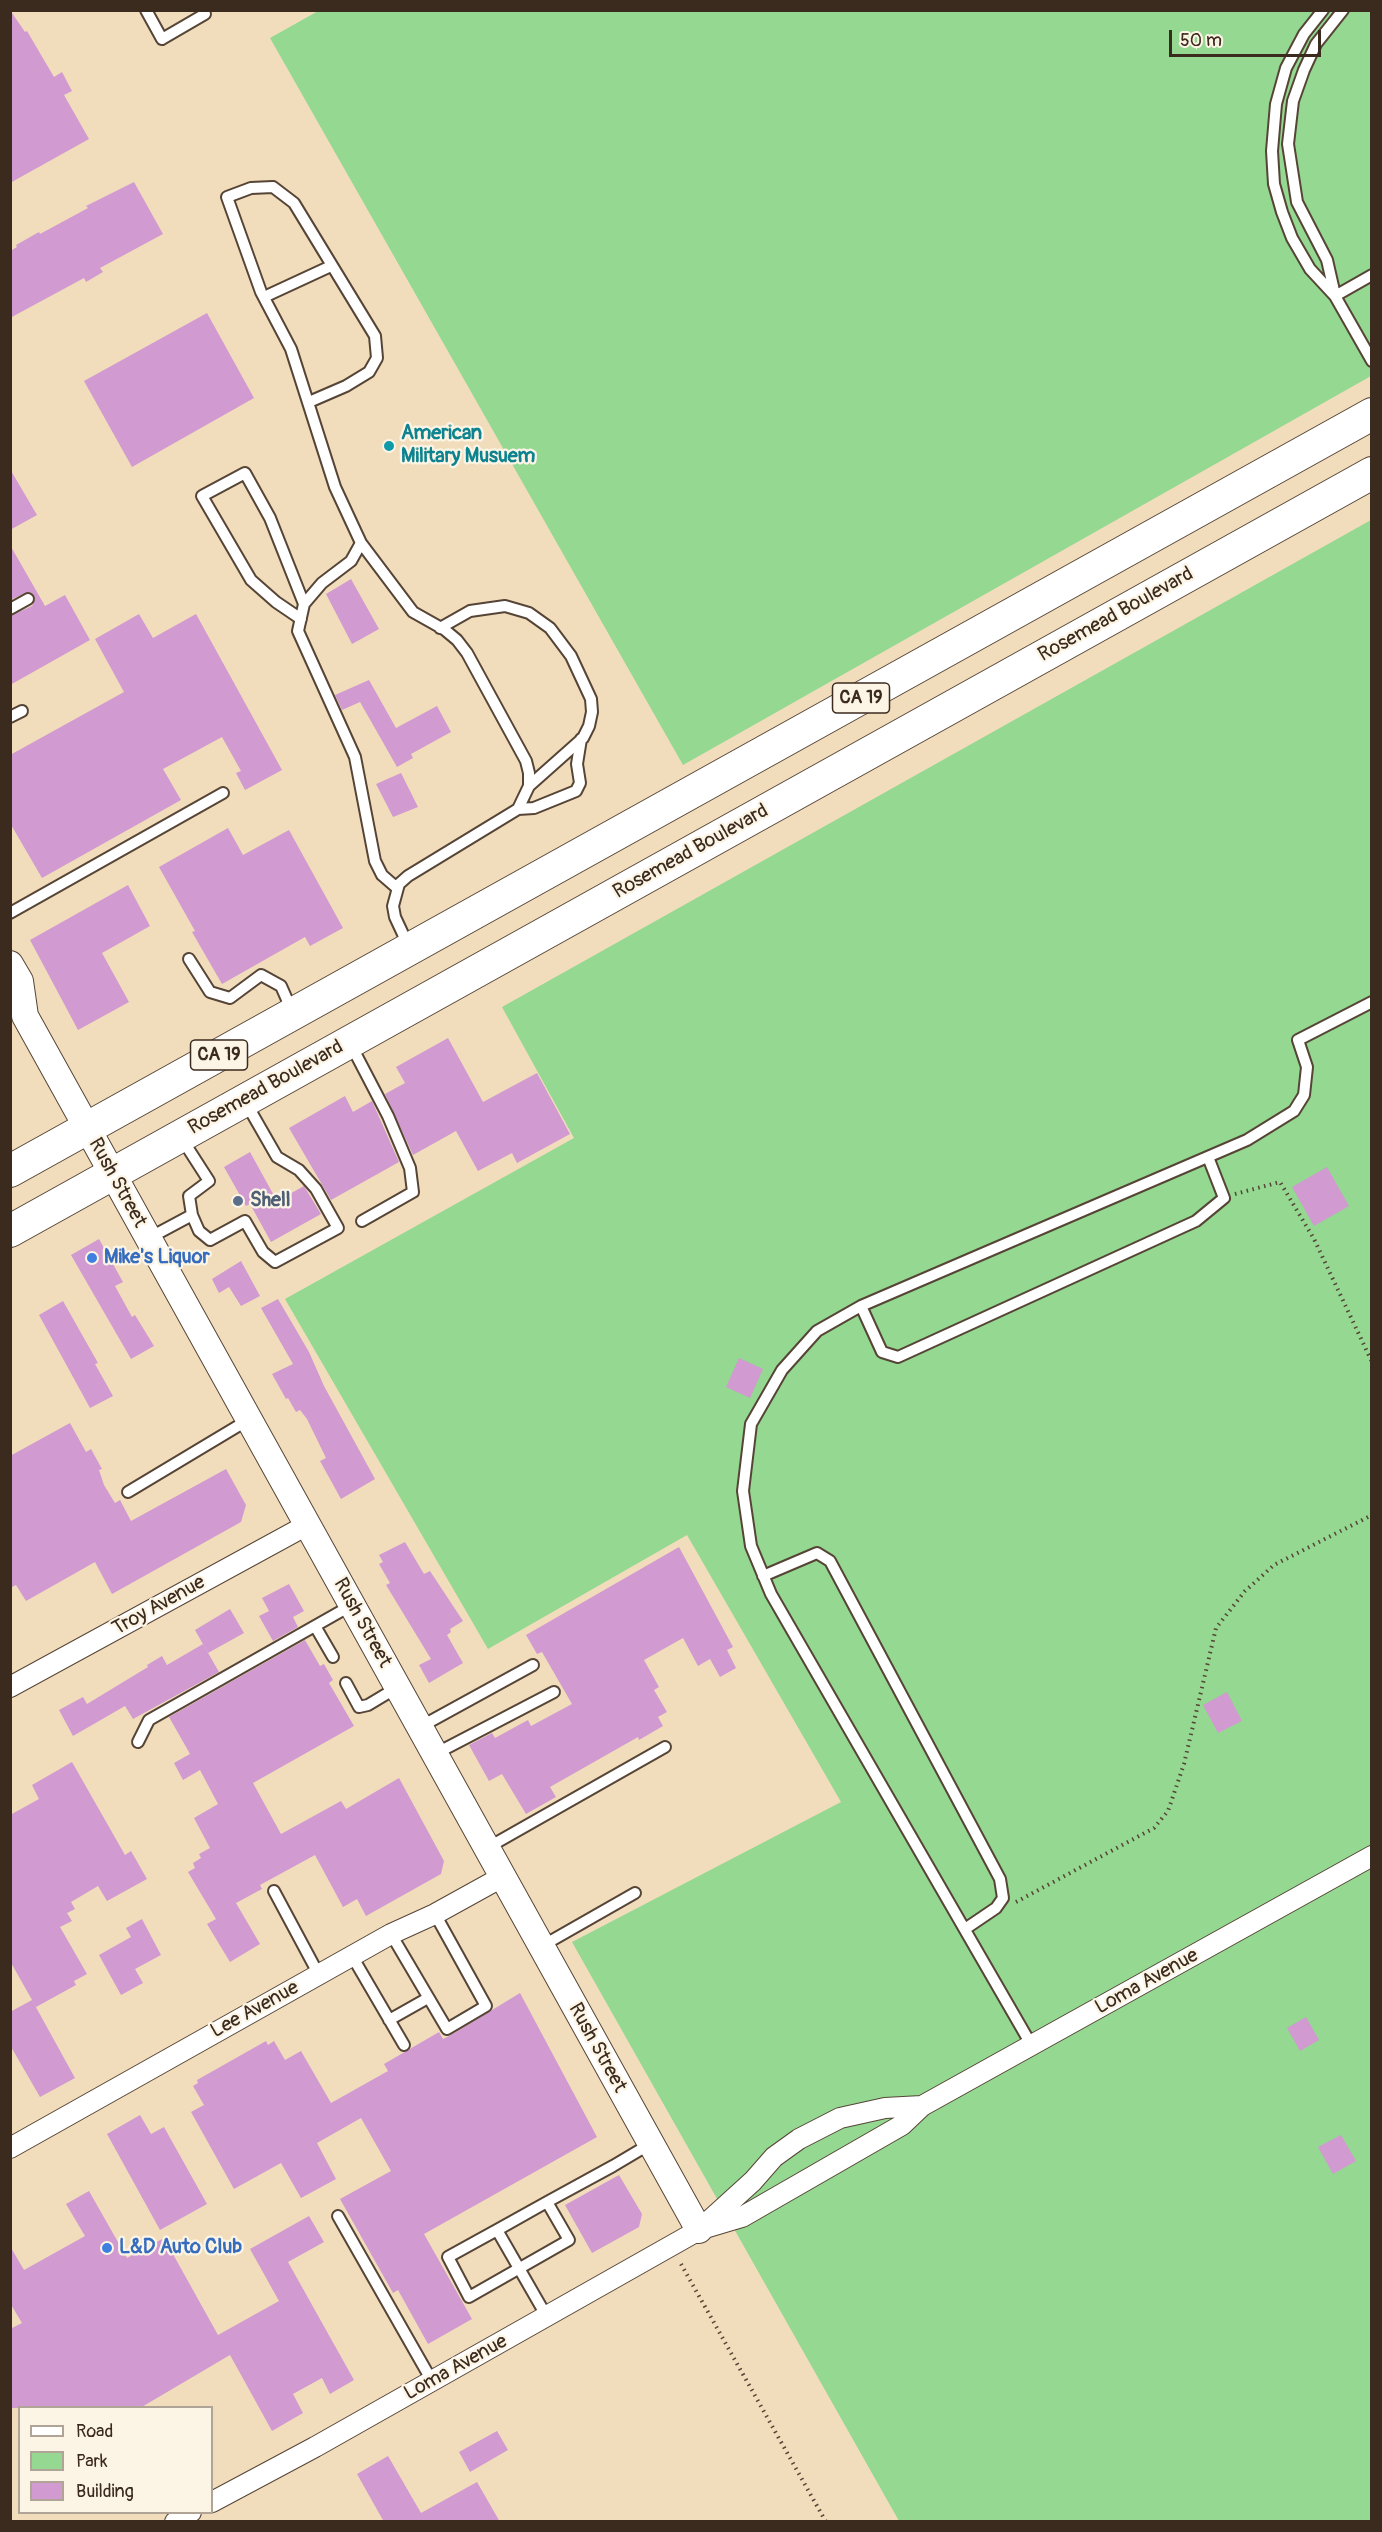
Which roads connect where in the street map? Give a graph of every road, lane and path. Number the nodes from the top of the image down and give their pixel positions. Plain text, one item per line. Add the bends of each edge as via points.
1 (146, 10) edge
2 (1323, 10) edge
3 (1343, 10) edge
4 (207, 12) edge
5 (331, 266) junction
6 (1371, 275) edge
7 (1335, 296) junction
8 (264, 297) junction
9 (1371, 361) edge
10 (309, 402) junction
11 (1371, 414) edge
12 (1371, 473) edge
13 (361, 543) junction
14 (28, 599) dead end
15 (304, 604) junction
16 (10, 609) edge
17 (301, 619) junction
18 (440, 628) junction
19 (22, 711) dead end
20 (10, 717) edge
21 (581, 739) junction
22 (529, 786) junction
23 (223, 793) dead end
24 (518, 809) junction
25 (397, 888) junction
26 (10, 913) edge
27 (411, 950) junction
28 (189, 959) dead end
29 (11, 967) edge
30 (1371, 1002) edge
31 (18, 1011) edge
32 (293, 1014) junction
33 (350, 1042) junction
34 (244, 1101) junction
35 (87, 1128) junction
36 (180, 1136) junction
37 (1208, 1157) junction
38 (10, 1171) edge
39 (112, 1174) junction
40 (1224, 1198) junction
41 (192, 1215) junction
42 (362, 1221) dead end
43 (10, 1231) edge
44 (147, 1239) junction
45 (861, 1306) junction
46 (1371, 1362) edge
47 (249, 1420) junction
48 (128, 1492) dead end
49 (1371, 1515) edge
50 (307, 1525) junction
51 (764, 1576) junction
52 (352, 1605) junction
53 (315, 1626) junction
54 (333, 1657) dead end
55 (533, 1665) dead end
56 (346, 1683) dead end
57 (10, 1687) edge
58 (398, 1688) junction
59 (554, 1692) dead end
60 (420, 1727) junction
61 (138, 1742) dead end
62 (665, 1747) dead end
63 (435, 1754) junction
64 (487, 1848) junction
65 (1371, 1856) edge
66 (502, 1877) junction
67 (274, 1891) dead end
68 (635, 1893) dead end
69 (996, 1908) junction
70 (435, 1914) junction
71 (965, 1929) junction
72 (391, 1934) junction
73 (541, 1947) junction
74 (352, 1956) junction
75 (319, 1975) junction
76 (428, 1998) junction
77 (389, 2020) junction
78 (404, 2045) dead end
79 (1032, 2046) junction
80 (922, 2106) junction
81 (651, 2144) junction
82 (10, 2148) edge
83 (547, 2202) junction
84 (338, 2217) dead end
85 (497, 2230) junction
86 (699, 2230) junction
87 (681, 2264) dead end
88 (519, 2269) junction
89 (547, 2317) junction
90 (432, 2381) junction
91 (213, 2501) edge
92 (188, 2514) edge
93 (175, 2522) edge
94 (826, 2522) edge

1 - 4 lane via 162,39
2 - 7 lane via 1304,34 1286,68 1276,104 1272,151 1274,184 1292,238 1310,269
3 - 7 lane via 1316,44 1304,70 1293,101 1288,144 1297,202 1327,260
5 - 8 lane
5 - 8 lane via 294,203 273,187 251,188 227,197
5 - 10 lane via 375,336 377,358 369,372
6 - 7 lane
7 - 9 lane
8 - 10 lane via 291,349
10 - 13 lane via 335,487
11 - 27 main road, CA 19
12 - 33 main road, Rosemead Boulevard / CA 19
13 - 15 lane via 351,561
13 - 18 lane via 413,612
14 - 16 lane
15 - 17 lane
15 - 17 lane via 270,518 245,473 202,496 251,580
17 - 25 lane via 298,631 355,757 375,861 382,875
18 - 21 lane via 470,611 505,606 529,613 550,628 571,656 591,699 589,726
18 - 22 lane via 467,653 526,760
19 - 20 lane
21 - 22 lane
21 - 24 lane via 577,764 580,783 576,791 534,808
22 - 24 lane
23 - 26 lane
24 - 25 lane via 408,876
25 - 27 lane via 395,917
27 - 32 main road, CA 19
28 - 32 lane via 210,992 230,998 261,975 281,986
29 - 31 street, Rush Street via 21,981
30 - 37 lane via 1298,1040 1307,1067 1304,1095 1294,1110 1247,1140
31 - 35 street, Rush Street
32 - 35 main road, CA 19
33 - 34 main road, Rosemead Boulevard / CA 19
33 - 42 lane via 410,1168 412,1191
34 - 36 main road, Rosemead Boulevard / CA 19
34 - 41 lane via 277,1157 299,1170 338,1228 275,1262 263,1252 245,1221 210,1240 199,1231
35 - 38 main road, CA 19
35 - 39 street, Rush Street
36 - 39 main road, Rosemead Boulevard / CA 19
36 - 41 lane via 209,1181 189,1196
37 - 40 lane
37 - 45 lane
39 - 43 main road, Rosemead Boulevard / CA 19
39 - 44 street, Rush Street
40 - 45 lane via 1196,1221 898,1357 882,1352
40 - 46 path via 1280,1182 1314,1239
41 - 44 lane
44 - 47 street, Rush Street
45 - 51 lane via 817,1330 782,1370 751,1424 743,1491 751,1546
47 - 48 lane
47 - 50 street, Rush Street
49 - 69 path via 1274,1565 1245,1591 1216,1628 1184,1764 1168,1811 1154,1828 1024,1900
50 - 52 street, Rush Street
50 - 57 street, Troy Avenue
51 - 69 lane via 817,1553 830,1561 1000,1879 1003,1898
51 - 71 lane
52 - 53 lane
52 - 58 street, Rush Street
53 - 54 lane
53 - 61 lane via 149,1720
55 - 60 lane
56 - 58 lane via 359,1707
58 - 60 street, Rush Street
59 - 63 lane
60 - 63 street, Rush Street
62 - 64 lane
63 - 64 street, Rush Street
64 - 66 street, Rush Street
65 - 79 street, Loma Avenue
66 - 70 street, Lee Avenue
66 - 73 street, Rush Street
67 - 75 lane
68 - 73 lane
69 - 71 lane
70 - 72 street, Lee Avenue
70 - 76 lane via 486,2006 447,2029
71 - 79 lane
72 - 74 street, Lee Avenue
72 - 76 lane
73 - 81 street, Rush Street
74 - 75 street, Lee Avenue
74 - 77 lane
75 - 82 street, Lee Avenue
76 - 77 lane
77 - 78 lane
79 - 80 street, Loma Avenue
80 - 86 street, Loma Avenue via 902,2125 742,2217
80 - 86 street, Loma Avenue via 885,2108 840,2118 799,2139 774,2157
81 - 83 lane
81 - 86 street, Rush Street
83 - 85 lane
83 - 88 lane via 569,2240
84 - 90 lane
85 - 88 lane
85 - 88 lane via 448,2257 469,2296
86 - 89 street, Loma Avenue
87 - 94 path
88 - 89 lane
89 - 90 street, Loma Avenue
90 - 91 street, Loma Avenue
92 - 93 street

